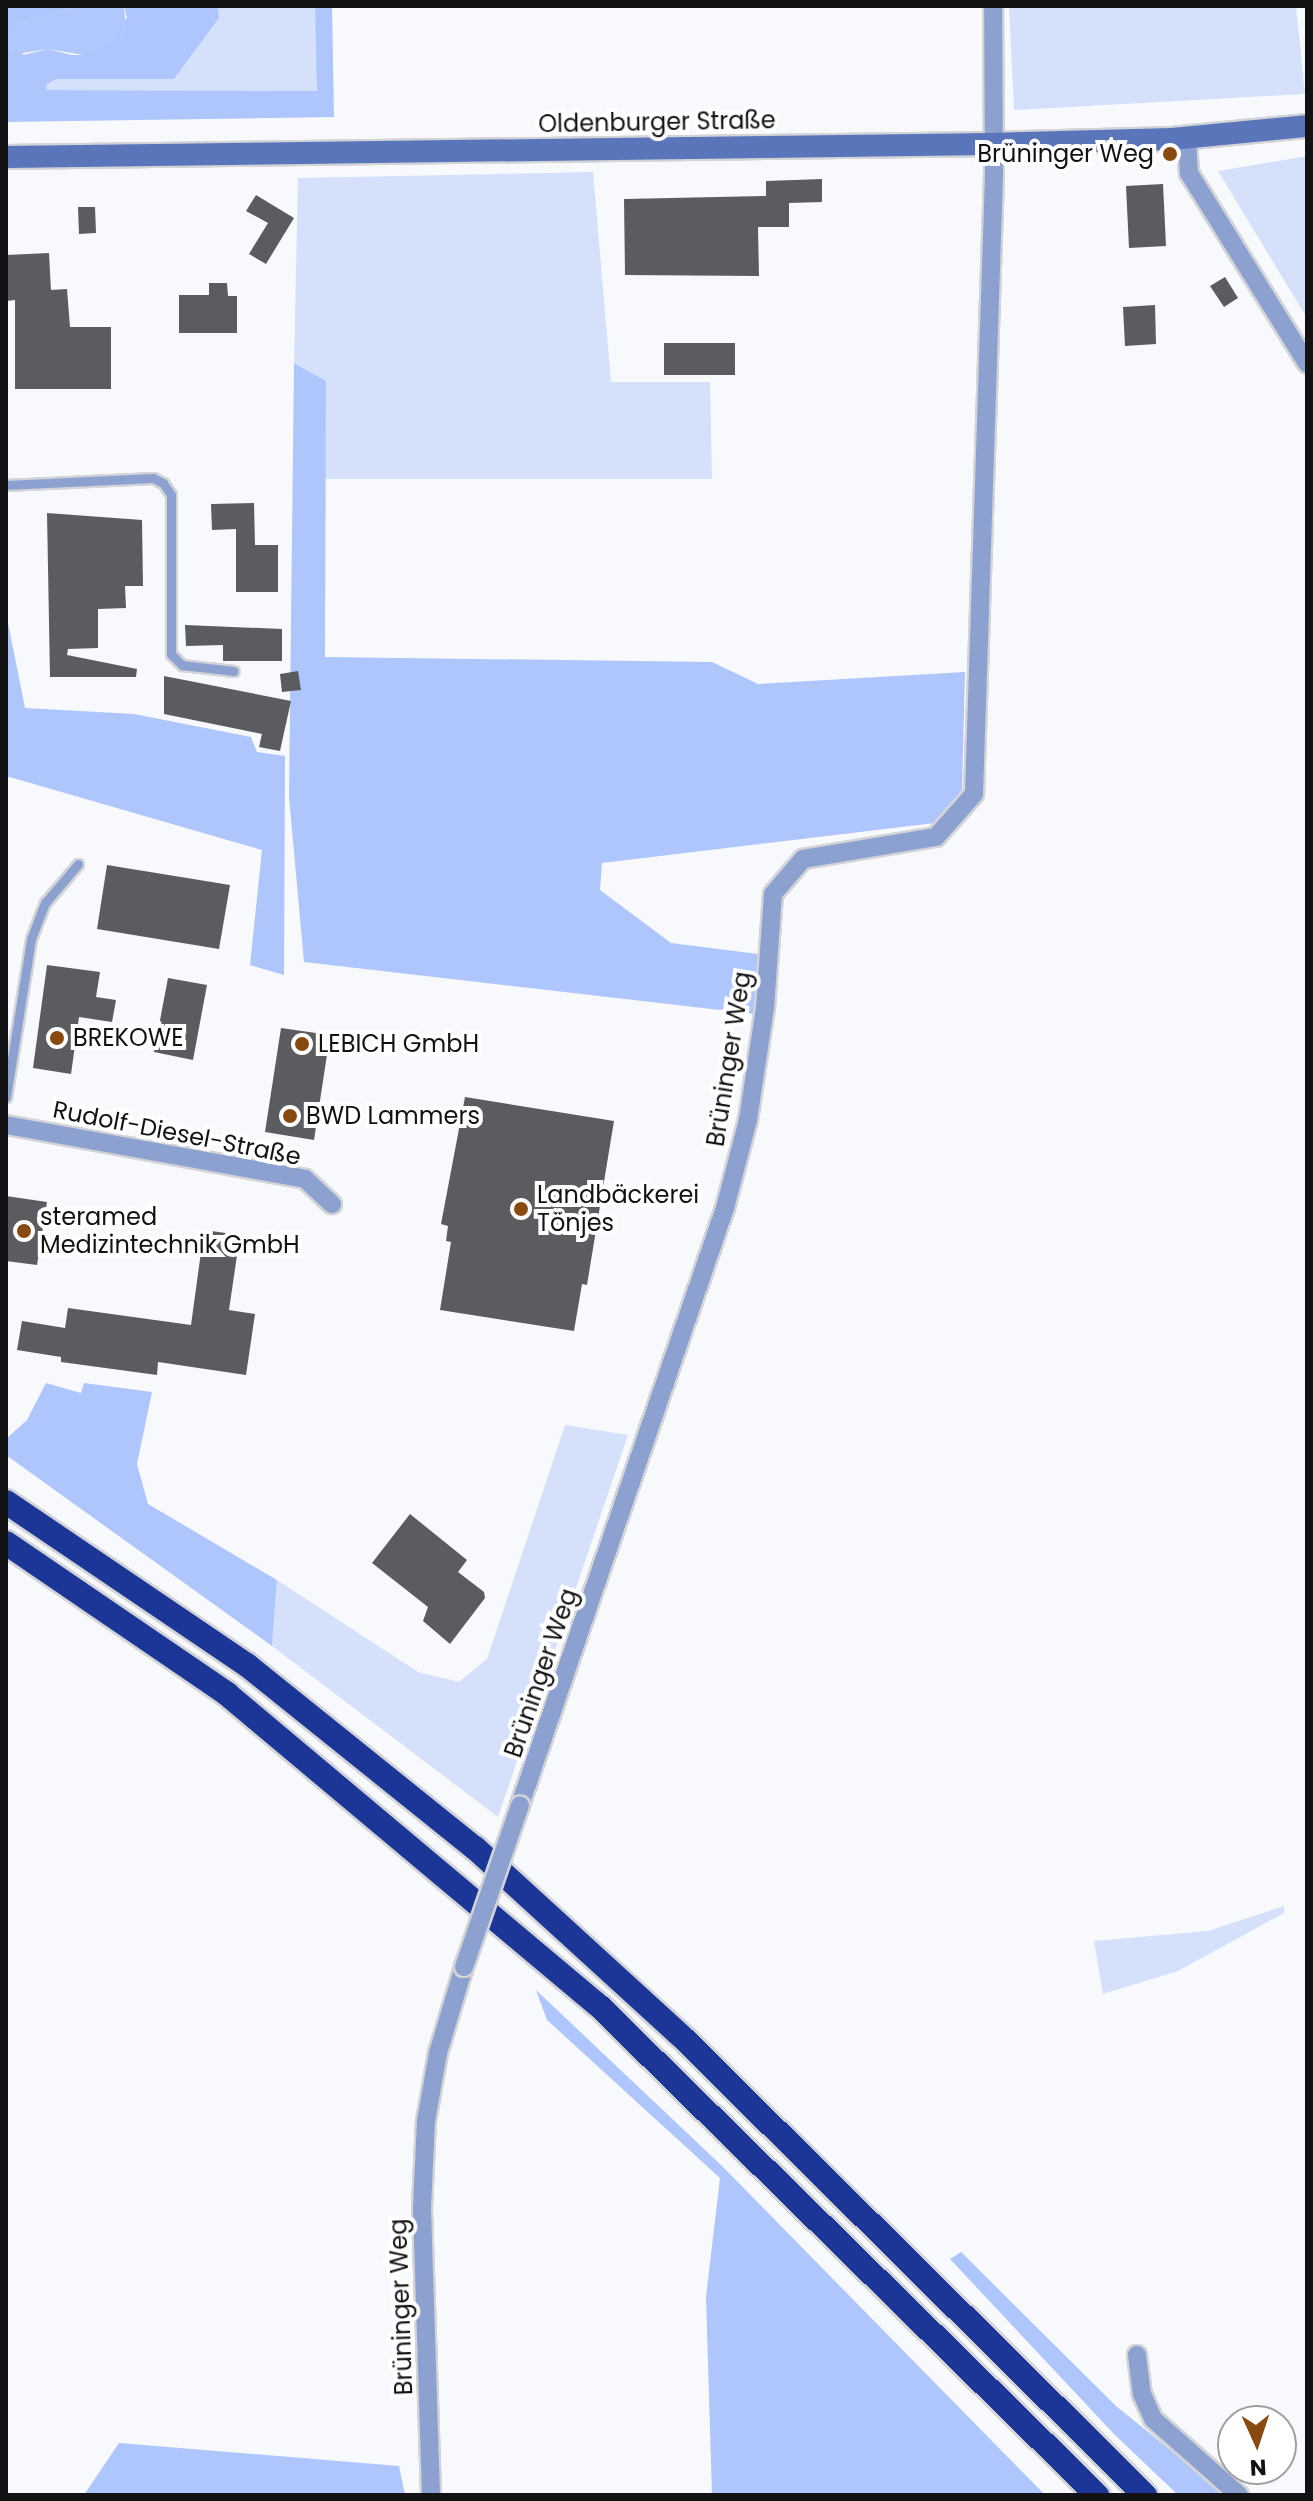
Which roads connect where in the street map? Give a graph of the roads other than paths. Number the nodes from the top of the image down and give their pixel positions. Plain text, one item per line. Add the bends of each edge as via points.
1 (993, 6) edge
2 (1307, 126) edge
3 (1187, 137) junction
4 (990, 144) junction
5 (6, 157) edge
6 (1307, 363) edge
7 (6, 485) edge
8 (234, 671) dead end
9 (78, 864) dead end
10 (6, 1097) edge
11 (6, 1125) edge
12 (332, 1204) dead end
13 (6, 1502) edge
14 (6, 1543) edge
15 (1137, 2355) dead end
16 (431, 2495) edge
17 (1097, 2495) edge
18 (1145, 2495) edge
19 (1239, 2495) edge

1 - 4 street, Brüninger Weg
2 - 3 main road, Oldenburger Straße
3 - 4 main road, Oldenburger Straße
3 - 6 street via 1189,173
4 - 5 main road, Oldenburger Straße
4 - 16 street, Brüninger Weg, bridge via 994,176 974,794 936,837 803,859 773,894 751,1106 725,1208 438,2053 426,2121 422,2208
7 - 8 lane via 153,478 163,483 171,495 171,654 182,665
9 - 10 lane via 45,903 31,939
11 - 12 street, Rudolf-Diesel-Straße via 305,1179
13 - 18 highway via 247,1665 475,1848 681,2036
14 - 17 highway via 227,1694 597,2004
15 - 19 street via 1142,2394 1153,2419

